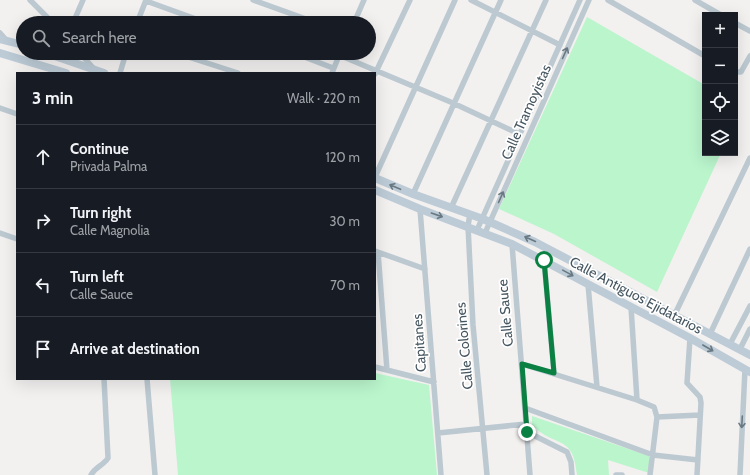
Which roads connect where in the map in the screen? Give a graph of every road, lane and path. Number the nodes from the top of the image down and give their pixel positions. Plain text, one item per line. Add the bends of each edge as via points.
1 (30, 0) edge
2 (83, 0) edge
3 (146, 0) edge
4 (252, 0) edge
5 (364, 0) edge
6 (410, 0) edge
7 (456, 0) edge
8 (471, 0) edge
9 (501, 0) edge
10 (546, 0) edge
11 (580, 0) edge
12 (589, 0) edge
13 (608, 0) edge
14 (695, 0) edge
15 (36, 2) edge
16 (495, 12) junction
17 (716, 12) edge
18 (47, 16) edge
19 (77, 16) edge
20 (140, 16) edge
21 (188, 16) edge
22 (297, 16) edge
23 (357, 16) edge
24 (738, 25) edge
25 (532, 31) junction
26 (750, 31) edge
27 (0, 33) edge
28 (3, 39) edge
29 (16, 43) edge
30 (560, 44) junction
31 (0, 53) edge
32 (702, 54) edge
33 (750, 56) edge
34 (16, 58) edge
35 (21, 60) edge
36 (67, 60) edge
37 (86, 60) edge
38 (124, 60) edge
39 (198, 60) edge
40 (309, 60) edge
41 (337, 60) edge
42 (352, 60) edge
43 (94, 69) junction
44 (332, 71) edge
45 (56, 72) edge
46 (102, 72) edge
47 (120, 72) edge
48 (235, 72) edge
49 (376, 72) edge
50 (738, 72) edge
51 (415, 87) junction
52 (453, 103) junction
53 (0, 108) edge
54 (16, 114) edge
55 (492, 122) junction
56 (519, 134) junction
57 (750, 158) edge
58 (376, 176) edge
59 (376, 178) edge
60 (376, 190) edge
61 (413, 194) junction
62 (451, 208) junction
63 (420, 209) junction
64 (470, 214) junction
65 (487, 220) junction
66 (468, 226) junction
67 (481, 231) junction
68 (0, 233) edge
69 (16, 239) edge
70 (512, 244) junction
71 (750, 249) edge
72 (376, 251) edge
73 (544, 260) junction
74 (425, 268) junction
75 (588, 284) junction
76 (750, 306) edge
77 (632, 307) junction
78 (674, 316) junction
79 (750, 330) edge
80 (710, 334) junction
81 (690, 338) junction
82 (730, 344) junction
83 (740, 349) junction
84 (750, 355) edge
85 (522, 364) junction
86 (376, 367) edge
87 (387, 370) junction
88 (747, 371) edge
89 (554, 373) junction
90 (104, 380) edge
91 (147, 380) edge
92 (434, 382) junction
93 (597, 387) junction
94 (637, 400) junction
95 (525, 408) junction
96 (700, 415) junction
97 (656, 417) junction
98 (526, 424) junction
99 (483, 429) junction
100 (527, 432) junction
101 (438, 433) junction
102 (653, 455) junction
103 (698, 460) junction
104 (91, 475) edge
105 (155, 475) edge
106 (441, 475) edge
107 (487, 475) edge
108 (530, 475) edge
109 (572, 475) edge
110 (616, 475) edge
111 (622, 475) edge
112 (650, 475) edge
113 (697, 475) edge
114 (740, 475) edge

1 - 15 street
2 - 19 street
3 - 20 street
3 - 21 street
4 - 22 street
5 - 23 street
6 - 49 street
7 - 51 street
8 - 16 street
9 - 16 street
10 - 25 street
11 - 30 street, Calle Tramoyistas
65 -> 12 street, Calle Tramoyistas
13 - 32 street
14 - 17 street
15 - 18 street
16 - 25 street
16 - 52 street
24 - 26 street
25 - 30 street
25 - 55 street
27 - 28 street
28 - 29 street
30 - 56 street, Calle Tramoyistas
31 - 34 street
33 - 50 street
35 - 45 street
36 - 43 street
37 - 43 street
38 - 47 street
39 - 48 street
40 - 44 street
41 - 44 street
42 - 49 street
43 - 46 street
49 - 51 street
51 - 52 street
51 - 58 street
52 - 55 street
52 - 61 street
53 - 54 street
55 - 56 street
55 - 62 street
56 - 65 street, Calle Tramoyistas
57 - 78 street
61 -> 59 street, Calle Antiguos Ejidatarios
60 - 63 street, Calle Antiguos Ejidatarios
61 - 62 street, Calle Antiguos Ejidatarios
62 - 64 street, Calle Antiguos Ejidatarios
63 -> 66 street, Calle Antiguos Ejidatarios
63 - 74 street, Capitanes
64 - 65 street, Calle Antiguos Ejidatarios
64 - 66 street, Calle Colorines
65 - 67 street, Calle Tramoyistas
78 -> 65 street, Calle Antiguos Ejidatarios via 535,242
66 - 67 street, Calle Antiguos Ejidatarios
66 - 99 street, Calle Colorines via 473,325
67 - 70 street, Calle Antiguos Ejidatarios
68 - 69 street
70 - 73 street, Calle Antiguos Ejidatarios
70 - 85 street, Calle Sauce
71 - 80 street
72 - 74 street
72 - 87 street
73 -> 75 street, Calle Antiguos Ejidatarios
73 - 89 street
74 - 92 street, Capitanes
75 - 77 street, Calle Antiguos Ejidatarios
75 - 93 street
76 - 82 street
77 - 81 street, Calle Antiguos Ejidatarios
77 - 94 street
78 - 80 street, Calle Antiguos Ejidatarios
79 - 83 street
80 - 82 street, Calle Antiguos Ejidatarios
81 -> 88 street, Calle Antiguos Ejidatarios
81 - 96 street via 687,383 701,399
82 - 83 street, Calle Antiguos Ejidatarios
83 - 84 street, Calle Antiguos Ejidatarios
85 - 89 street
85 - 95 street, Calle Sauce
86 - 87 street
87 - 92 street
88 -> 114 street
89 - 93 street
90 - 104 street via 109,452 106,462
91 - 105 street
92 - 101 street, Capitanes
93 - 94 street
94 - 97 street via 654,407
95 - 98 street, Calle Sauce
95 - 102 street
96 - 97 street
96 - 103 street
97 - 102 street
98 - 99 street
98 - 100 street, Calle Sauce
99 - 101 street
99 - 107 street, Calle Colorines
100 - 108 street, Calle Sauce
100 - 109 street via 567,452
101 - 106 street, Capitanes
102 - 103 street
102 - 112 street
103 - 113 street
110 - 111 street

